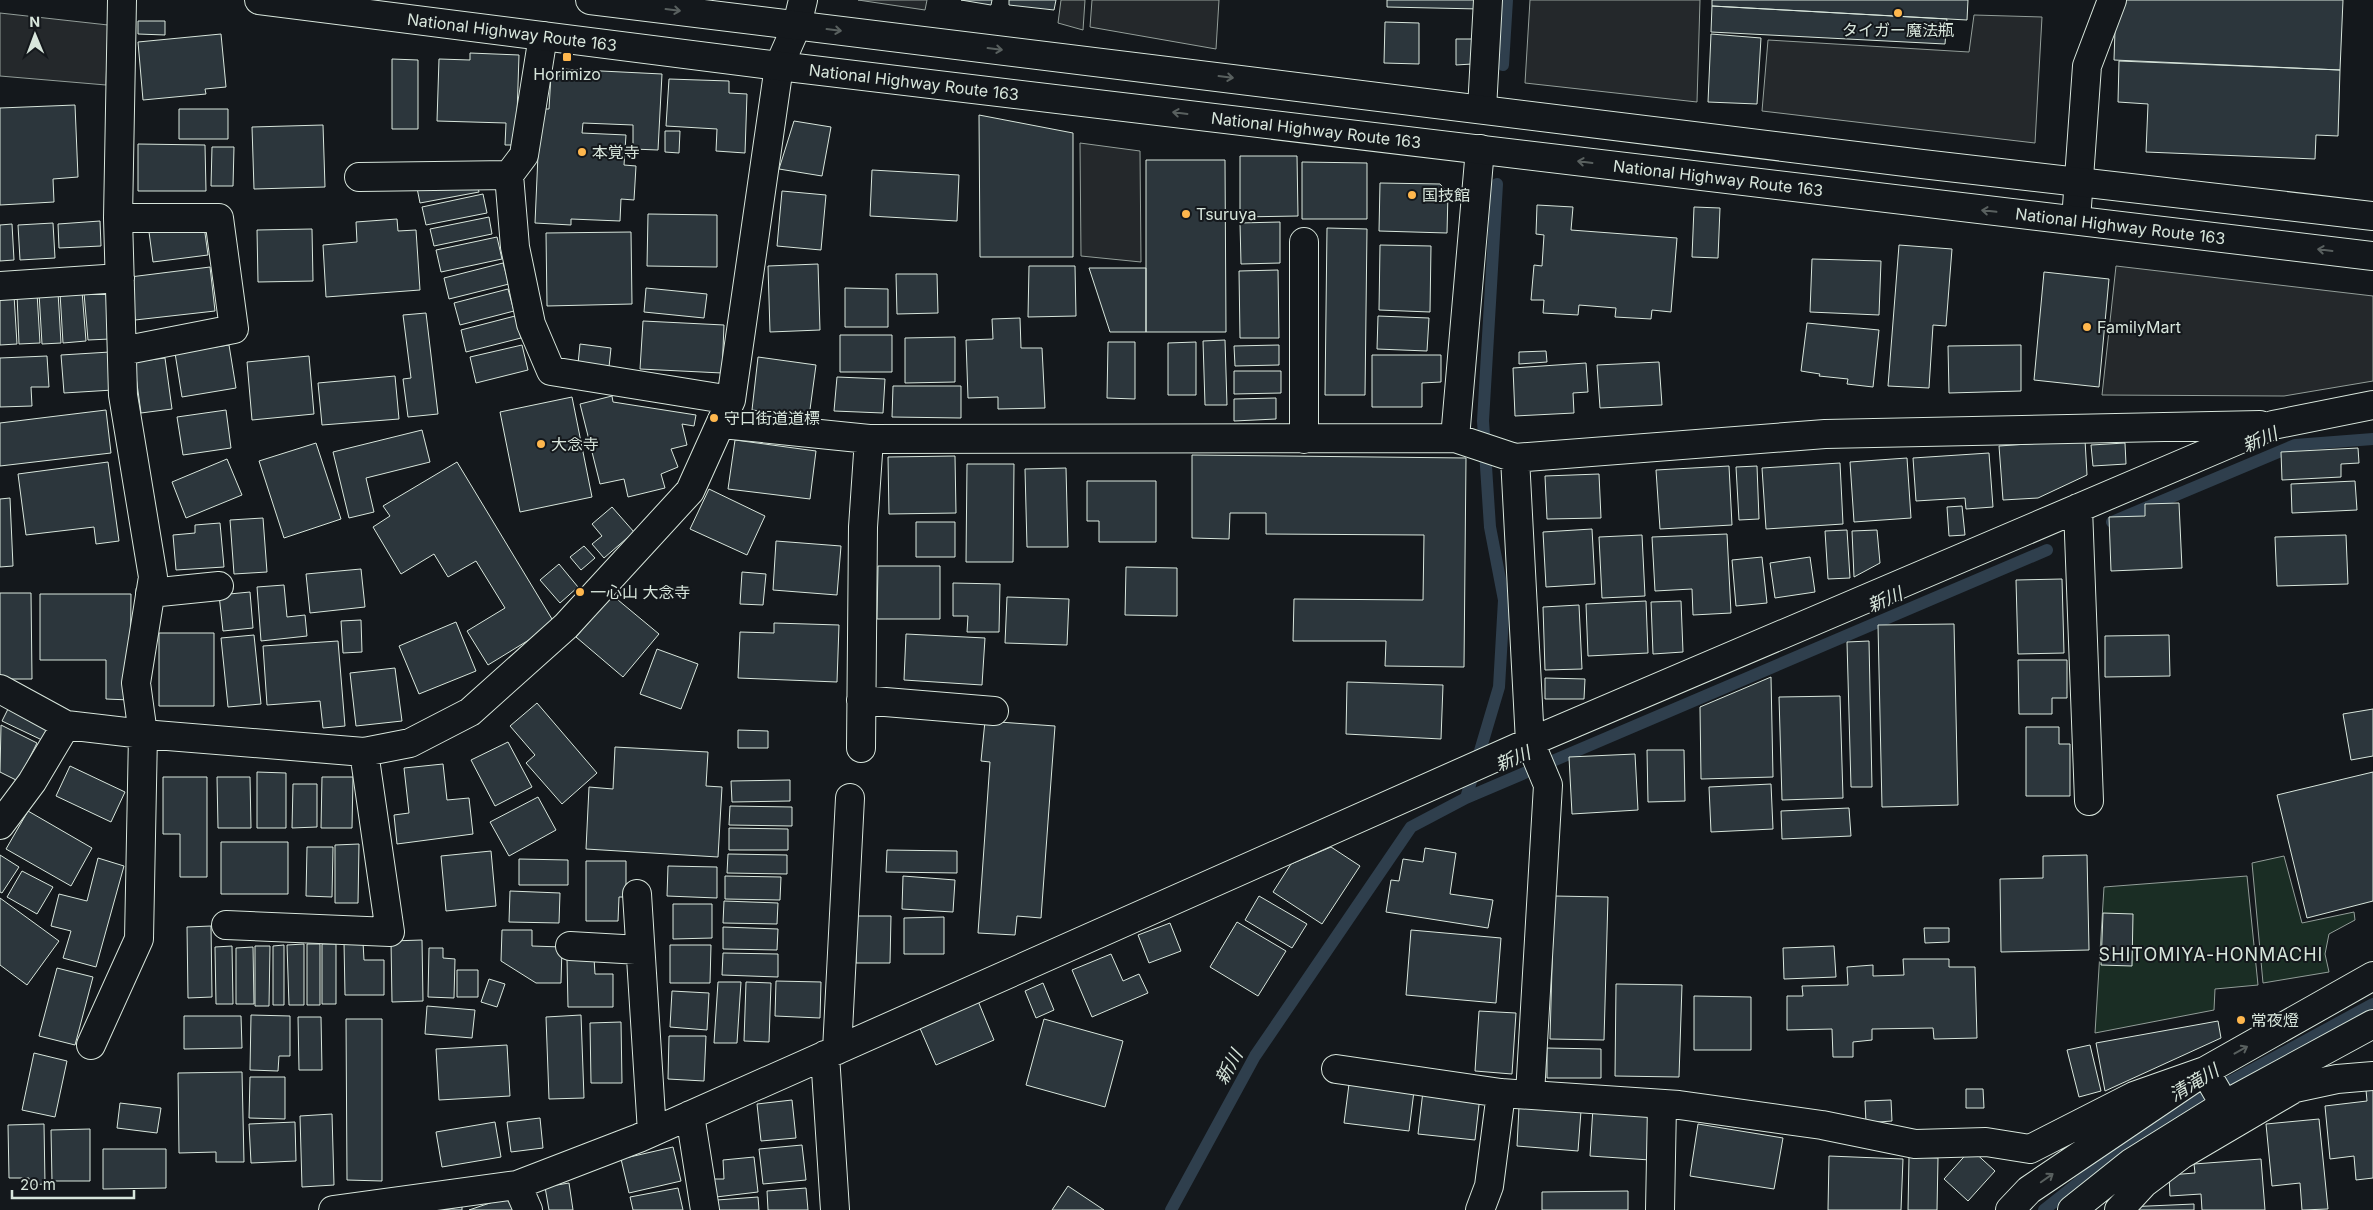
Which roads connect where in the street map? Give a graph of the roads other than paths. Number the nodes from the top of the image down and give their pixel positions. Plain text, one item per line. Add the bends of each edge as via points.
1 (122, 0) edge
2 (259, 0) edge
3 (590, 0) edge
4 (1488, 0) edge
5 (2112, 0) edge
6 (800, 12) edge
7 (543, 36) junction
8 (779, 66) junction
9 (1482, 109) junction
10 (1480, 149) junction
11 (509, 175) junction
12 (359, 177) dead end
13 (2079, 182) junction
14 (2373, 216) edge
15 (118, 218) junction
16 (2076, 220) junction
17 (1304, 242) dead end
18 (2373, 256) edge
19 (120, 278) junction
20 (0, 286) edge
21 (122, 352) junction
22 (2373, 405) edge
23 (726, 412) junction
24 (2273, 424) junction
25 (1455, 438) junction
26 (1304, 439) junction
27 (869, 440) junction
28 (1515, 458) junction
29 (2078, 508) junction
30 (219, 586) dead end
31 (150, 593) junction
32 (0, 688) edge
33 (861, 700) junction
34 (994, 711) dead end
35 (66, 725) junction
36 (144, 734) junction
37 (1530, 742) junction
38 (860, 748) dead end
39 (364, 752) junction
40 (850, 798) dead end
41 (2089, 801) dead end
42 (0, 825) edge
43 (637, 894) dead end
44 (226, 924) dead end
45 (570, 946) dead end
46 (640, 950) junction
47 (2373, 976) edge
48 (2373, 1024) edge
49 (91, 1045) dead end
50 (831, 1053) junction
51 (1336, 1069) dead end
52 (2205, 1071) junction
53 (2373, 1076) edge
54 (1501, 1093) junction
55 (1530, 1094) junction
56 (1662, 1104) junction
57 (2230, 1114) junction
58 (690, 1115) junction
59 (652, 1132) junction
60 (517, 1185) junction
61 (333, 1210) edge
62 (528, 1210) edge
63 (705, 1210) edge
64 (835, 1210) edge
65 (1480, 1210) edge
66 (1660, 1210) edge
67 (2010, 1210) edge
68 (2072, 1210) edge
69 (2119, 1210) edge

1 - 15 main road
2 - 7 main road, National Highway Route 163
3 -> 6 main road
4 - 9 main road
5 - 13 main road via 2087,66
6 - 8 main road
6 -> 9 main road
7 - 8 main road, National Highway Route 163
7 - 11 main road via 524,155
10 -> 8 main road, National Highway Route 163
8 - 23 main road
9 - 13 main road
16 -> 10 main road, National Highway Route 163
10 - 25 main road
11 - 12 main road
11 - 23 main road via 515,247 531,324 551,371
13 - 14 main road
13 - 16 main road
15 - 19 main road
15 - 21 main road via 219,218 234,329
18 -> 16 main road, National Highway Route 163
17 - 26 main road
19 - 20 main road
19 - 21 main road
21 - 31 main road via 124,395 152,577
22 - 24 main road
23 - 27 main road
23 - 39 main road via 690,491 566,626 470,712 410,743
24 - 28 main road via 1825,434
24 - 29 main road
25 - 26 main road
25 - 28 main road
26 - 27 main road
27 - 33 main road via 863,527
28 - 37 main road
29 - 37 main road
29 - 41 main road
30 - 31 main road
31 - 36 main road via 136,683
32 - 35 main road
33 - 34 main road
33 - 38 main road
35 - 36 main road
35 - 42 main road via 32,782
36 - 39 main road
36 - 49 main road via 139,939
37 - 50 main road
37 - 55 main road via 1548,785
39 - 44 main road via 390,932
40 - 50 main road
43 - 46 main road
45 - 46 main road
46 - 59 main road
52 -> 47 main road
48 - 57 main road
50 - 58 main road
50 - 64 main road
51 - 54 main road
52 - 56 main road via 2134,1096 2030,1149 1986,1142 1914,1144 1822,1125
52 - 57 main road
67 -> 52 main road via 2029,1190
53 - 57 main road via 2294,1088
54 - 55 main road
54 - 65 main road via 1489,1186
55 - 56 main road
56 - 66 main road
57 - 68 main road via 2131,1163
57 - 69 main road via 2144,1183
58 - 59 main road
58 - 63 main road
59 - 60 main road
60 - 61 main road
60 - 62 main road

